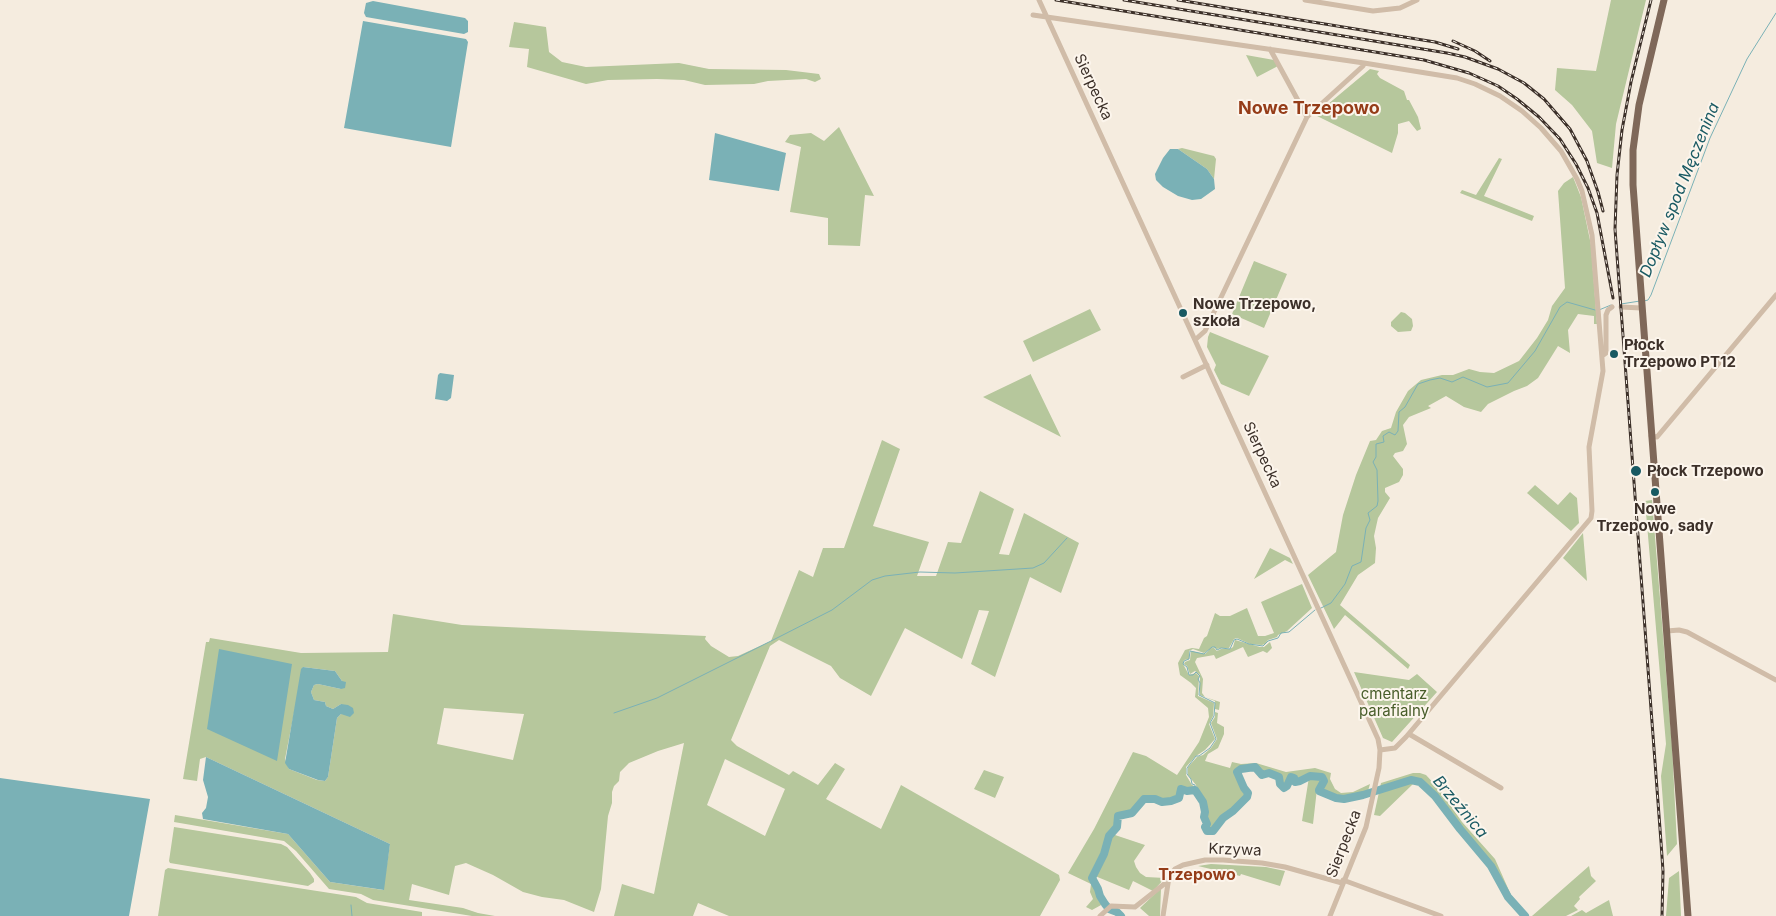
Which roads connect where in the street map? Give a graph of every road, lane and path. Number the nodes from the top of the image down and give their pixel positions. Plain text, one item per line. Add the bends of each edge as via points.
1 (1039, 0) edge
2 (1305, 0) edge
3 (1417, 0) edge
4 (1664, 0) edge
5 (1033, 14) dead end
6 (1046, 15) junction
7 (1270, 49) junction
8 (1364, 63) junction
9 (1307, 116) junction
10 (1776, 295) edge
11 (1621, 306) dead end
12 (1612, 307) dead end
13 (1641, 307) junction
14 (1196, 340) junction
15 (1602, 356) junction
16 (1207, 366) junction
17 (1183, 376) dead end
18 (1651, 436) junction
19 (1666, 632) junction
20 (1776, 680) edge
21 (1409, 734) junction
22 (1380, 750) junction
23 (1502, 788) dead end
24 (1168, 881) junction
25 (1343, 882) junction
26 (1100, 916) edge
27 (1163, 916) edge
28 (1330, 916) edge
29 (1441, 916) edge
30 (1688, 916) edge

1 - 6 street, Sierpecka
2 - 3 street via 1374,12 1400,8
4 - 13 main road via 1634,136 1633,191
5 - 6 street
6 - 7 street
6 - 14 street, Sierpecka
7 - 8 street
7 - 9 street
8 - 9 street
8 - 15 street via 1447,75 1475,84 1510,102 1541,128 1567,161 1582,191 1592,235
9 - 14 street via 1208,326
10 - 18 street via 1657,437
11 - 13 street
12 - 15 street via 1606,315 1606,353
13 - 18 main road
14 - 16 street, Sierpecka
15 - 21 street via 1602,380 1589,447 1591,518
16 - 17 street
16 - 22 street, Sierpecka via 1318,606
18 - 19 main road
19 - 20 street via 1687,632
19 - 30 main road
21 - 22 street via 1395,748
21 - 23 street
22 - 25 street, Sierpecka via 1363,836
24 - 25 street, Krzywa via 1175,869 1183,865 1224,860 1285,867
24 - 26 street, Krzywa via 1135,907 1109,908
24 - 27 street
25 - 28 street, Sierpecka
25 - 29 street, Krzywa

